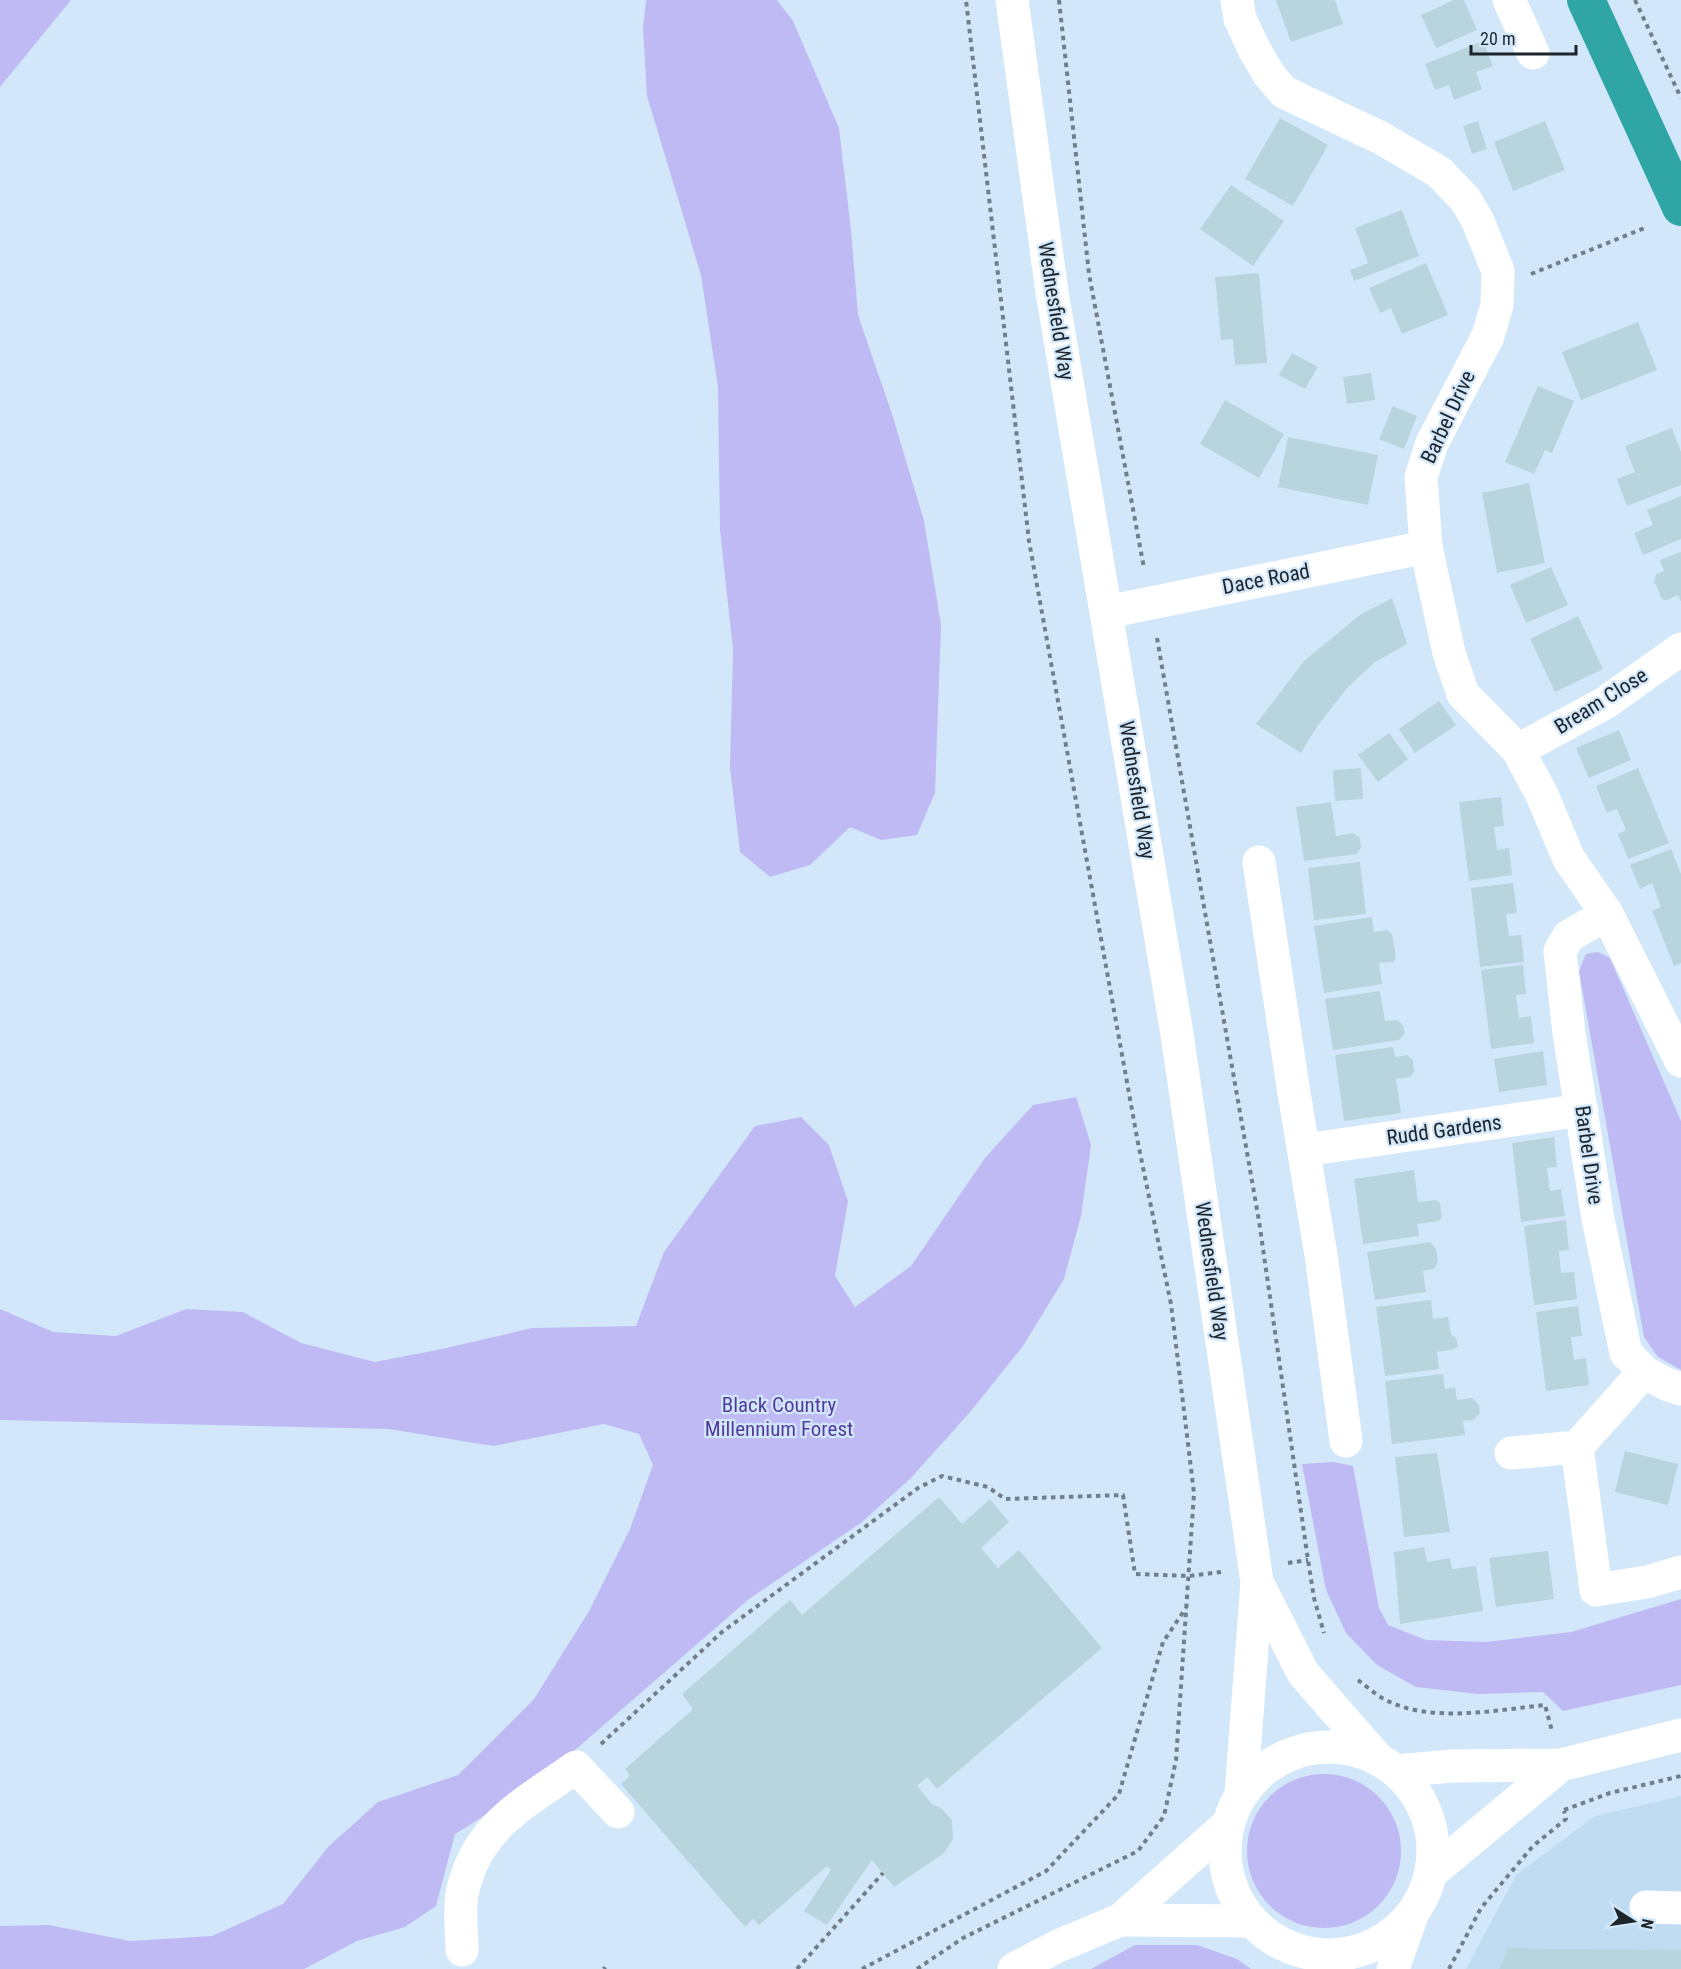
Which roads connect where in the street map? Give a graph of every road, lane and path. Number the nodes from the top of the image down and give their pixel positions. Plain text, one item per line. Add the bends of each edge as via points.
1 (966, 0) edge
2 (1012, 0) edge
3 (1237, 0) edge
4 (1509, 0) edge
5 (1635, 0) edge
6 (1533, 53) dead end
7 (1681, 98) edge
8 (1647, 227) dead end
9 (1497, 288) junction
10 (1426, 547) junction
11 (1107, 612) junction
12 (1681, 649) edge
13 (1518, 750) junction
14 (1259, 862) dead end
15 (1607, 914) junction
16 (1680, 1057) edge
17 (1582, 1110) junction
18 (1305, 1150) junction
19 (1644, 1372) junction
20 (1681, 1389) edge
21 (1346, 1441) dead end
22 (1577, 1447) junction
23 (1511, 1453) dead end
24 (1681, 1572) edge
25 (1189, 1576) junction
26 (1257, 1582) junction
27 (1187, 1607) junction
28 (1681, 1735) edge
29 (1387, 1765) junction
30 (1561, 1765) junction
31 (576, 1767) junction
32 (1241, 1794) junction
33 (1564, 1811) dead end
34 (618, 1812) dead end
35 (1227, 1825) junction
36 (883, 1873) dead end
37 (1431, 1873) junction
38 (1646, 1907) dead end
39 (1681, 1908) edge
40 (1413, 1913) junction
41 (1120, 1920) junction
42 (1250, 1921) junction
43 (462, 1950) dead end
44 (1293, 1958) edge
45 (797, 1969) edge
46 (862, 1969) edge
47 (917, 1969) edge
48 (1014, 1969) edge
49 (1393, 1969) edge
50 (1449, 1969) edge

1 - 25 path via 1029,541 1171,1304 1194,1493
2 - 11 street, Wednesfield Way via 1052,292
3 - 9 street, Barbel Drive via 1240,19 1254,49 1284,92 1381,138 1438,172 1464,199 1477,219 1498,271
4 - 6 street
5 - 7 path
8 - 9 path
9 - 10 street, Barbel Drive via 1497,305 1488,336 1432,443 1421,477
10 - 11 street, Dace Road
10 - 13 street, Barbel Drive via 1449,653 1463,694
11 - 26 street, Wednesfield Way via 1177,1034
12 - 13 street, Bream Close via 1605,703
13 - 15 street, Barbel Drive via 1569,859
14 - 18 street
15 - 16 street, Barbel Drive
15 - 17 street, Barbel Drive via 1569,936 1560,951
17 - 18 street, Rudd Gardens
17 - 19 street, Barbel Drive via 1619,1326 1626,1353
18 - 21 street
19 - 20 street, Barbel Drive
19 - 22 street
22 - 23 street
22 - 24 street via 1596,1590
25 - 27 path
25 - 31 path via 1135,1574 1123,1495 1005,1499 988,1487 942,1476 918,1488 722,1632
26 - 29 street, Wednesfield Way via 1303,1673
26 - 32 street, Wednesfield Way
27 - 46 path via 1163,1641 1119,1794 1046,1871
27 - 47 path via 1176,1760 1164,1816 1138,1851 963,1938
28 - 30 street
29 - 30 street
29 - 32 street via 1335,1746 1297,1751 1267,1767
29 - 37 street via 1421,1801 1433,1845
30 - 37 street
31 - 34 street
31 - 43 street via 507,1815 476,1852 462,1896
32 - 35 street
33 - 50 path via 1566,1819 1533,1846 1481,1908
35 - 41 street
35 - 42 street via 1224,1854 1231,1888
36 - 45 path
37 - 40 street
38 - 39 street
40 - 44 street via 1387,1937 1356,1952
40 - 49 street
41 - 42 street
41 - 48 street
42 - 44 street

